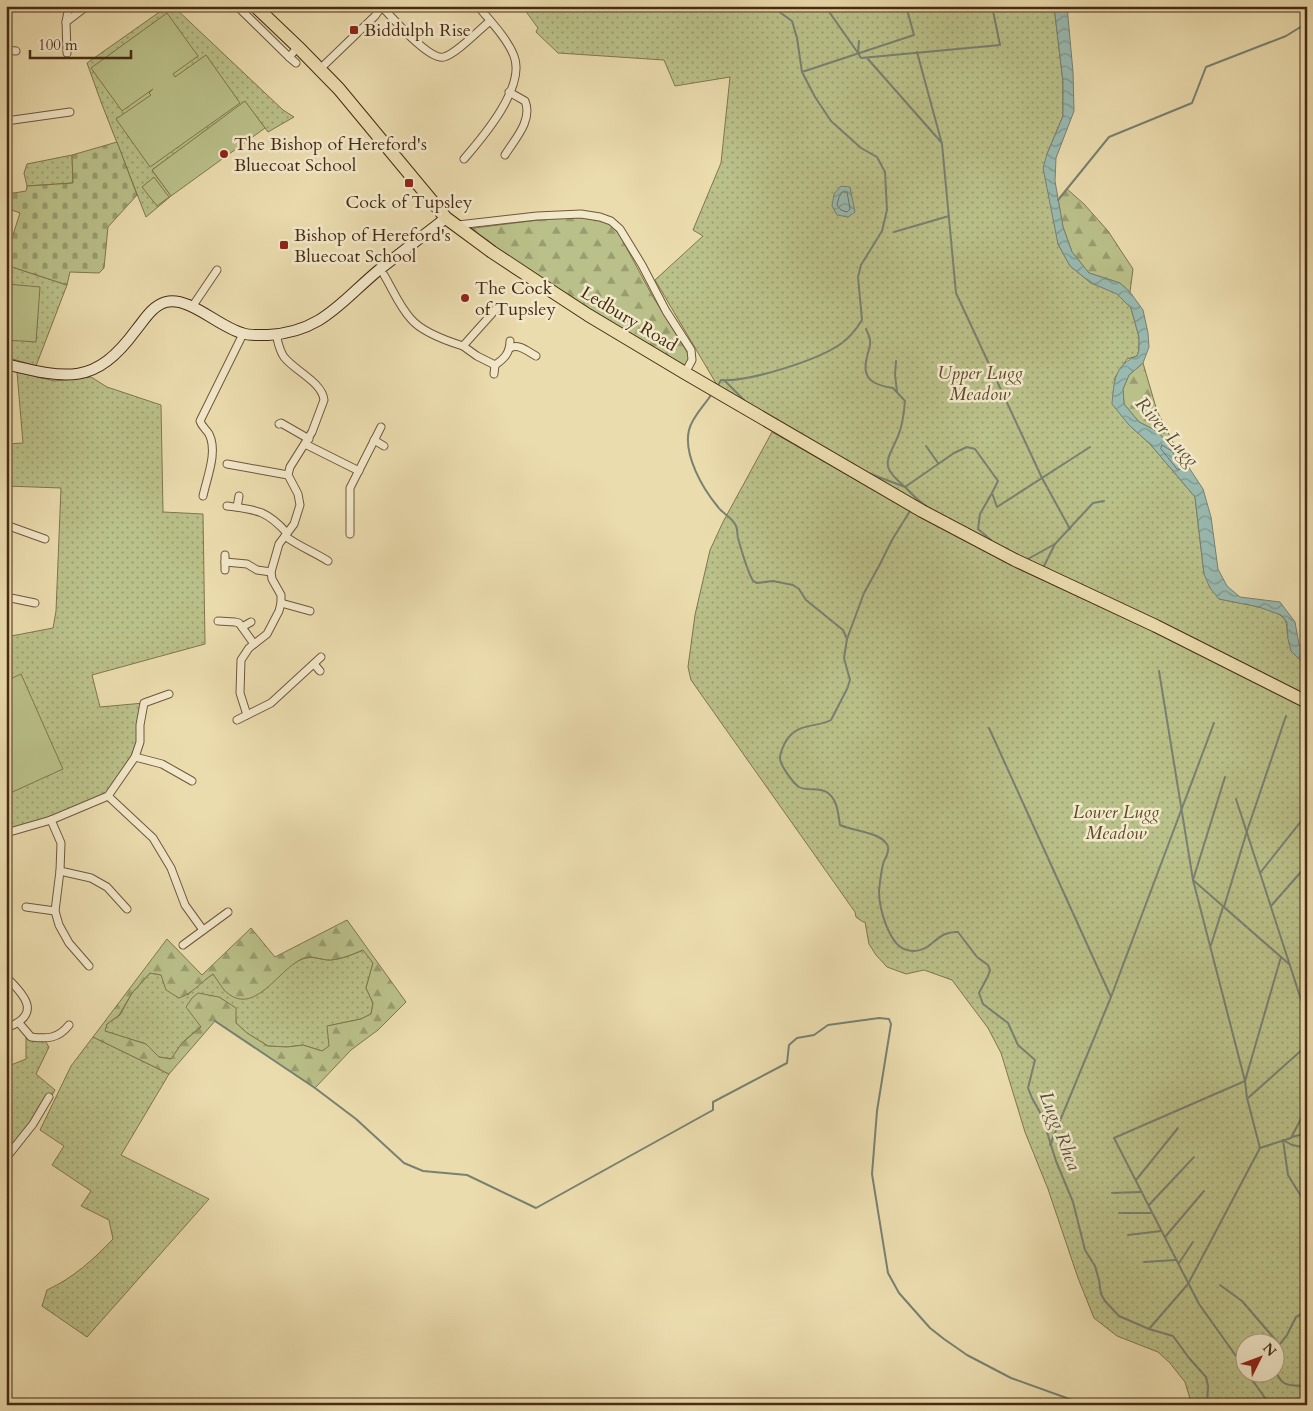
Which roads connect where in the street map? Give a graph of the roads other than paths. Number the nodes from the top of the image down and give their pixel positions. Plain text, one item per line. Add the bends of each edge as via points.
1 (69, 6) edge
2 (87, 6) edge
3 (237, 6) edge
4 (255, 6) edge
5 (478, 6) edge
6 (382, 7) edge
7 (66, 22) junction
8 (490, 22) junction
9 (6, 50) edge
10 (16, 51) dead end
11 (294, 52) junction
12 (67, 53) dead end
13 (296, 63) dead end
14 (320, 69) junction
15 (509, 92) junction
16 (70, 112) dead end
17 (6, 121) edge
18 (505, 155) dead end
19 (464, 159) dead end
20 (451, 222) junction
21 (217, 270) dead end
22 (384, 275) dead end
23 (192, 307) junction
24 (497, 308) dead end
25 (243, 334) junction
26 (276, 334) junction
27 (463, 346) junction
28 (536, 356) dead end
29 (6, 364) edge
30 (495, 365) junction
31 (685, 373) junction
32 (494, 374) dead end
33 (280, 421) dead end
34 (381, 427) dead end
35 (374, 440) junction
36 (307, 442) junction
37 (384, 446) dead end
38 (228, 464) dead end
39 (359, 470) junction
40 (288, 475) junction
41 (202, 496) dead end
42 (239, 496) dead end
43 (227, 506) dead end
44 (237, 507) junction
45 (6, 525) edge
46 (286, 534) junction
47 (350, 534) dead end
48 (46, 539) dead end
49 (328, 561) dead end
50 (225, 562) dead end
51 (271, 572) junction
52 (6, 597) edge
53 (35, 603) dead end
54 (281, 603) junction
55 (310, 611) dead end
56 (218, 621) dead end
57 (251, 622) dead end
58 (242, 627) junction
59 (254, 644) junction
60 (321, 657) dead end
61 (314, 664) junction
62 (320, 670) dead end
63 (170, 694) dead end
64 (1307, 702) edge
65 (247, 715) junction
66 (237, 720) dead end
67 (135, 757) junction
68 (192, 781) dead end
69 (108, 796) junction
70 (51, 820) junction
71 (6, 833) edge
72 (60, 872) junction
73 (26, 907) dead end
74 (127, 909) dead end
75 (55, 911) junction
76 (228, 912) dead end
77 (202, 930) junction
78 (183, 945) dead end
79 (89, 966) dead end
80 (6, 977) edge
81 (18, 1023) junction
82 (69, 1025) dead end
83 (6, 1028) edge
84 (48, 1097) dead end
85 (6, 1158) edge

1 - 7 street
2 - 7 street
3 - 11 street, Ledbury Road
4 - 11 highway, Ledbury Road
5 - 8 street
6 - 8 street via 424,50 442,58
6 - 14 street
7 - 12 street
8 - 15 street via 514,56 516,74
9 - 10 street
11 - 13 street, Ledbury Road
11 - 14 highway, Ledbury Road
14 - 20 highway, Ledbury Road
15 - 18 street via 525,101 529,110
15 - 19 street via 500,112
16 - 17 street
20 - 26 street via 379,270 328,315 312,325
20 - 31 highway, Ledbury Road via 588,315
20 - 31 street via 580,214 611,221 620,229 691,350 692,360
21 - 23 street
22 - 27 street via 412,321 440,338
23 - 25 street
23 - 29 street via 169,301 155,308 111,358 86,372 51,375
24 - 27 street
25 - 26 street
25 - 41 street via 200,421 209,433 212,445 212,459
26 - 36 street via 285,358 316,385 323,396 322,410
27 - 30 street
28 - 30 street via 510,345 507,355
30 - 32 street
31 - 64 highway, Ledbury Road via 866,480 976,540
33 - 36 street
34 - 35 street
35 - 37 street
35 - 39 street
36 - 39 street
36 - 40 street
38 - 40 street via 240,470
39 - 47 street via 350,488
40 - 46 street via 300,505 297,519
42 - 44 street
43 - 44 street
44 - 46 street via 266,514
45 - 48 street
46 - 49 street via 295,544
46 - 51 street via 279,544
50 - 51 street via 247,564 257,570
51 - 54 street
52 - 53 street
54 - 55 street
54 - 59 street via 266,634
56 - 58 street via 235,622
57 - 58 street
58 - 59 street
59 - 65 street via 244,652 240,667 240,693
60 - 61 street
61 - 62 street
61 - 65 street via 271,703
63 - 67 street via 144,703
65 - 66 street
67 - 68 street via 162,764
67 - 69 street
69 - 70 street
69 - 77 street via 153,838 171,868 185,905
70 - 71 street
70 - 72 street via 61,843
72 - 74 street via 91,878 107,887
72 - 75 street
73 - 75 street
75 - 79 street via 69,943
76 - 77 street
77 - 78 street
80 - 81 street via 26,1000 26,1013
81 - 82 street via 31,1037 43,1038 62,1034
81 - 83 street
84 - 85 street via 33,1124

